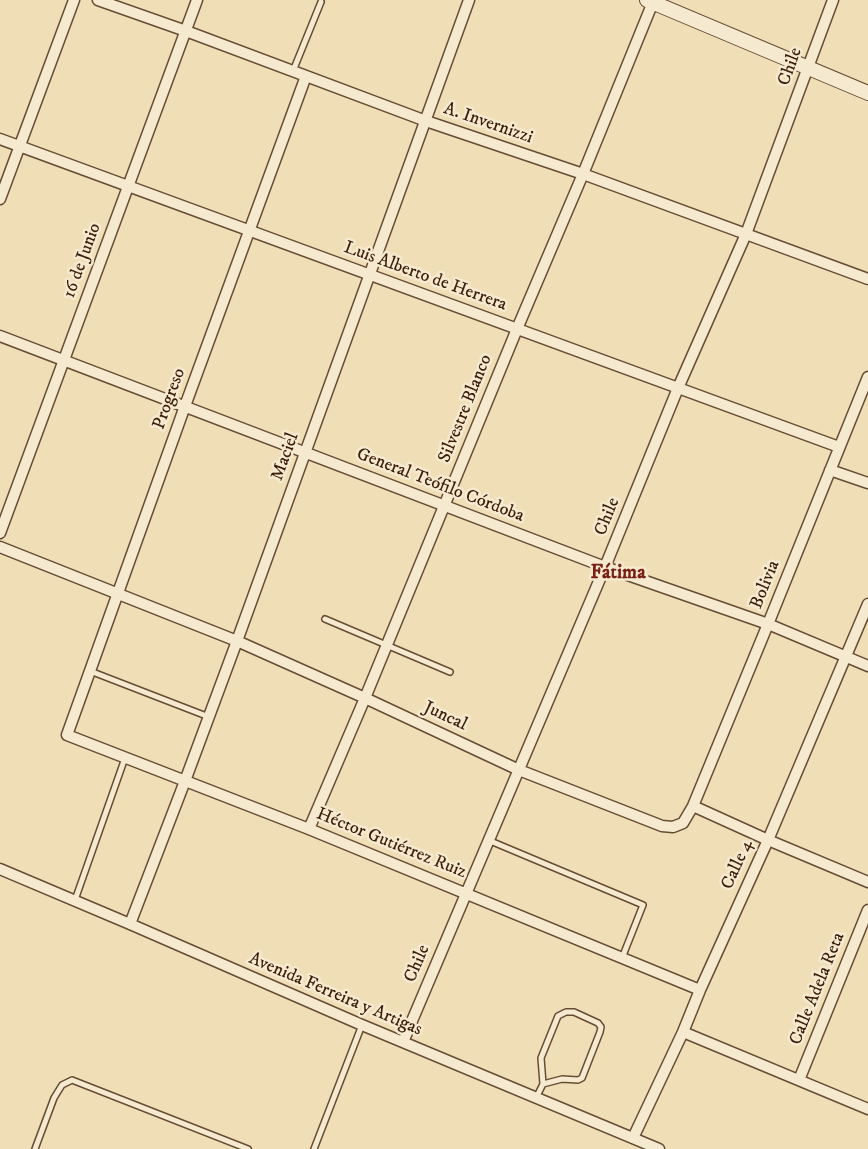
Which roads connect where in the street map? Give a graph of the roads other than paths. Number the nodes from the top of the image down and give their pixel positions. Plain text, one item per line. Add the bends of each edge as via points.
1 (74, 0) edge
2 (98, 0) edge
3 (197, 0) edge
4 (469, 0) edge
5 (833, 0) edge
6 (650, 1) edge
7 (321, 2) dead end
8 (186, 31) junction
9 (808, 68) junction
10 (293, 71) junction
11 (306, 76) junction
12 (868, 93) edge
13 (426, 121) junction
14 (0, 139) edge
15 (20, 146) junction
16 (583, 174) junction
17 (128, 185) junction
18 (0, 199) edge
19 (249, 230) junction
20 (746, 234) junction
21 (369, 274) junction
22 (868, 279) edge
23 (517, 329) junction
24 (0, 336) edge
25 (64, 360) junction
26 (868, 377) edge
27 (678, 388) junction
28 (185, 406) junction
29 (839, 447) junction
30 (305, 453) junction
31 (830, 470) junction
32 (868, 483) edge
33 (444, 505) junction
34 (0, 533) edge
35 (0, 547) edge
36 (605, 567) junction
37 (117, 594) junction
38 (868, 604) edge
39 (325, 619) dead end
40 (768, 624) junction
41 (237, 641) junction
42 (387, 645) junction
43 (845, 656) junction
44 (868, 666) edge
45 (90, 671) junction
46 (450, 672) dead end
47 (365, 698) junction
48 (209, 717) junction
49 (67, 735) joint
50 (126, 758) junction
51 (519, 770) junction
52 (185, 781) junction
53 (693, 806) junction
54 (309, 829) junction
55 (488, 840) junction
56 (768, 840) junction
57 (0, 869) edge
58 (868, 882) edge
59 (465, 892) junction
60 (75, 901) junction
61 (868, 910) edge
62 (130, 924) junction
63 (622, 958) junction
64 (700, 990) junction
65 (362, 1025) junction
66 (683, 1032) junction
67 (403, 1042) junction
68 (799, 1080) junction
69 (543, 1084) junction
70 (536, 1098) junction
71 (868, 1109) edge
72 (633, 1138) junction
73 (35, 1149) edge
74 (248, 1149) edge
75 (314, 1149) edge
76 (659, 1149) edge

1 - 15 street
2 - 8 street, A. Invernizzi
3 - 8 street, 16 de Junio
4 - 13 street, Maciel
5 - 9 street, Chile
6 - 9 street
6 - 16 street, Silvestre Blanco
7 - 10 lane
8 - 10 street, A. Invernizzi
8 - 17 street, 16 de Junio
9 - 12 street
9 - 20 street, Chile
10 - 11 street, A. Invernizzi
11 - 13 street, A. Invernizzi
11 - 19 street, Progreso
13 - 16 street, A. Invernizzi
13 - 21 street, Maciel
14 - 15 street, Luis Alberto de Herrera
15 - 17 street, Luis Alberto de Herrera
15 - 18 street
16 - 20 street, A. Invernizzi
16 - 23 street, Silvestre Blanco
17 - 19 street, Luis Alberto de Herrera
17 - 25 street, 16 de Junio
19 - 21 street, Luis Alberto de Herrera
19 - 28 street, Progreso
20 - 22 street, A. Invernizzi
20 - 27 street, Chile
21 - 23 street, Luis Alberto de Herrera
21 - 30 street, Maciel
23 - 27 street, Luis Alberto de Herrera
23 - 33 street, Silvestre Blanco
24 - 25 street, General Teófilo Córdoba
25 - 28 street, General Teófilo Córdoba
25 - 34 street, 16 de Junio
26 - 29 street, Bolivia
27 - 29 street, Luis Alberto de Herrera
27 - 36 street, Chile
28 - 30 street, General Teófilo Córdoba
28 - 37 street, Progreso
29 - 31 street, Bolivia
30 - 33 street, General Teófilo Córdoba
30 - 41 street, Maciel
31 - 32 street
31 - 40 street, Bolivia
33 - 36 street, General Teófilo Córdoba
33 - 42 street, Silvestre Blanco
35 - 37 street, Juncal
36 - 40 street, General Teófilo Córdoba
36 - 51 street, Chile
37 - 41 street, Juncal
37 - 45 street, Progreso
38 - 43 street, Calle 4
39 - 42 lane
40 - 43 street, General Teófilo Córdoba
40 - 53 street, Bolivia
41 - 47 street, Juncal
41 - 48 street, Maciel
42 - 46 lane
42 - 47 street, Silvestre Blanco
43 - 44 street, General Teófilo Córdoba
43 - 56 street, Calle 4
45 - 48 lane
45 - 49 street, Progreso
47 - 51 street, Juncal
47 - 54 street, Silvestre Blanco
48 - 52 street, Maciel
49 - 50 street, Héctor Gutiérrez Ruiz
50 - 52 street, Héctor Gutiérrez Ruiz
50 - 60 lane
51 - 53 street, Juncal via 662,826 683,823
51 - 55 street, Chile
52 - 54 street, Héctor Gutiérrez Ruiz
52 - 62 street, Maciel
53 - 56 street
54 - 59 street, Héctor Gutiérrez Ruiz
55 - 59 street, Chile
55 - 63 lane via 642,905
56 - 58 street
56 - 64 street, Calle 4
57 - 60 street, Avenida Ferreira y Artigas
59 - 63 street, Héctor Gutiérrez Ruiz
59 - 67 street, Chile
60 - 62 street, Avenida Ferreira y Artigas
61 - 68 street, Calle Adela Reta
62 - 65 street, Avenida Ferreira y Artigas
63 - 64 street, Héctor Gutiérrez Ruiz
64 - 66 street, Calle 4
65 - 67 street, Avenida Ferreira y Artigas
65 - 75 lane
66 - 68 street
66 - 72 street, Calle 4
67 - 70 street, Avenida Ferreira y Artigas
68 - 71 street
69 - 69 lane via 541,1058 558,1016 574,1012 598,1023 600,1032 582,1078
69 - 70 lane
70 - 72 street, Avenida Ferreira y Artigas
72 - 76 street, Avenida Ferreira y Artigas
73 - 74 lane via 54,1098 62,1085 72,1080

